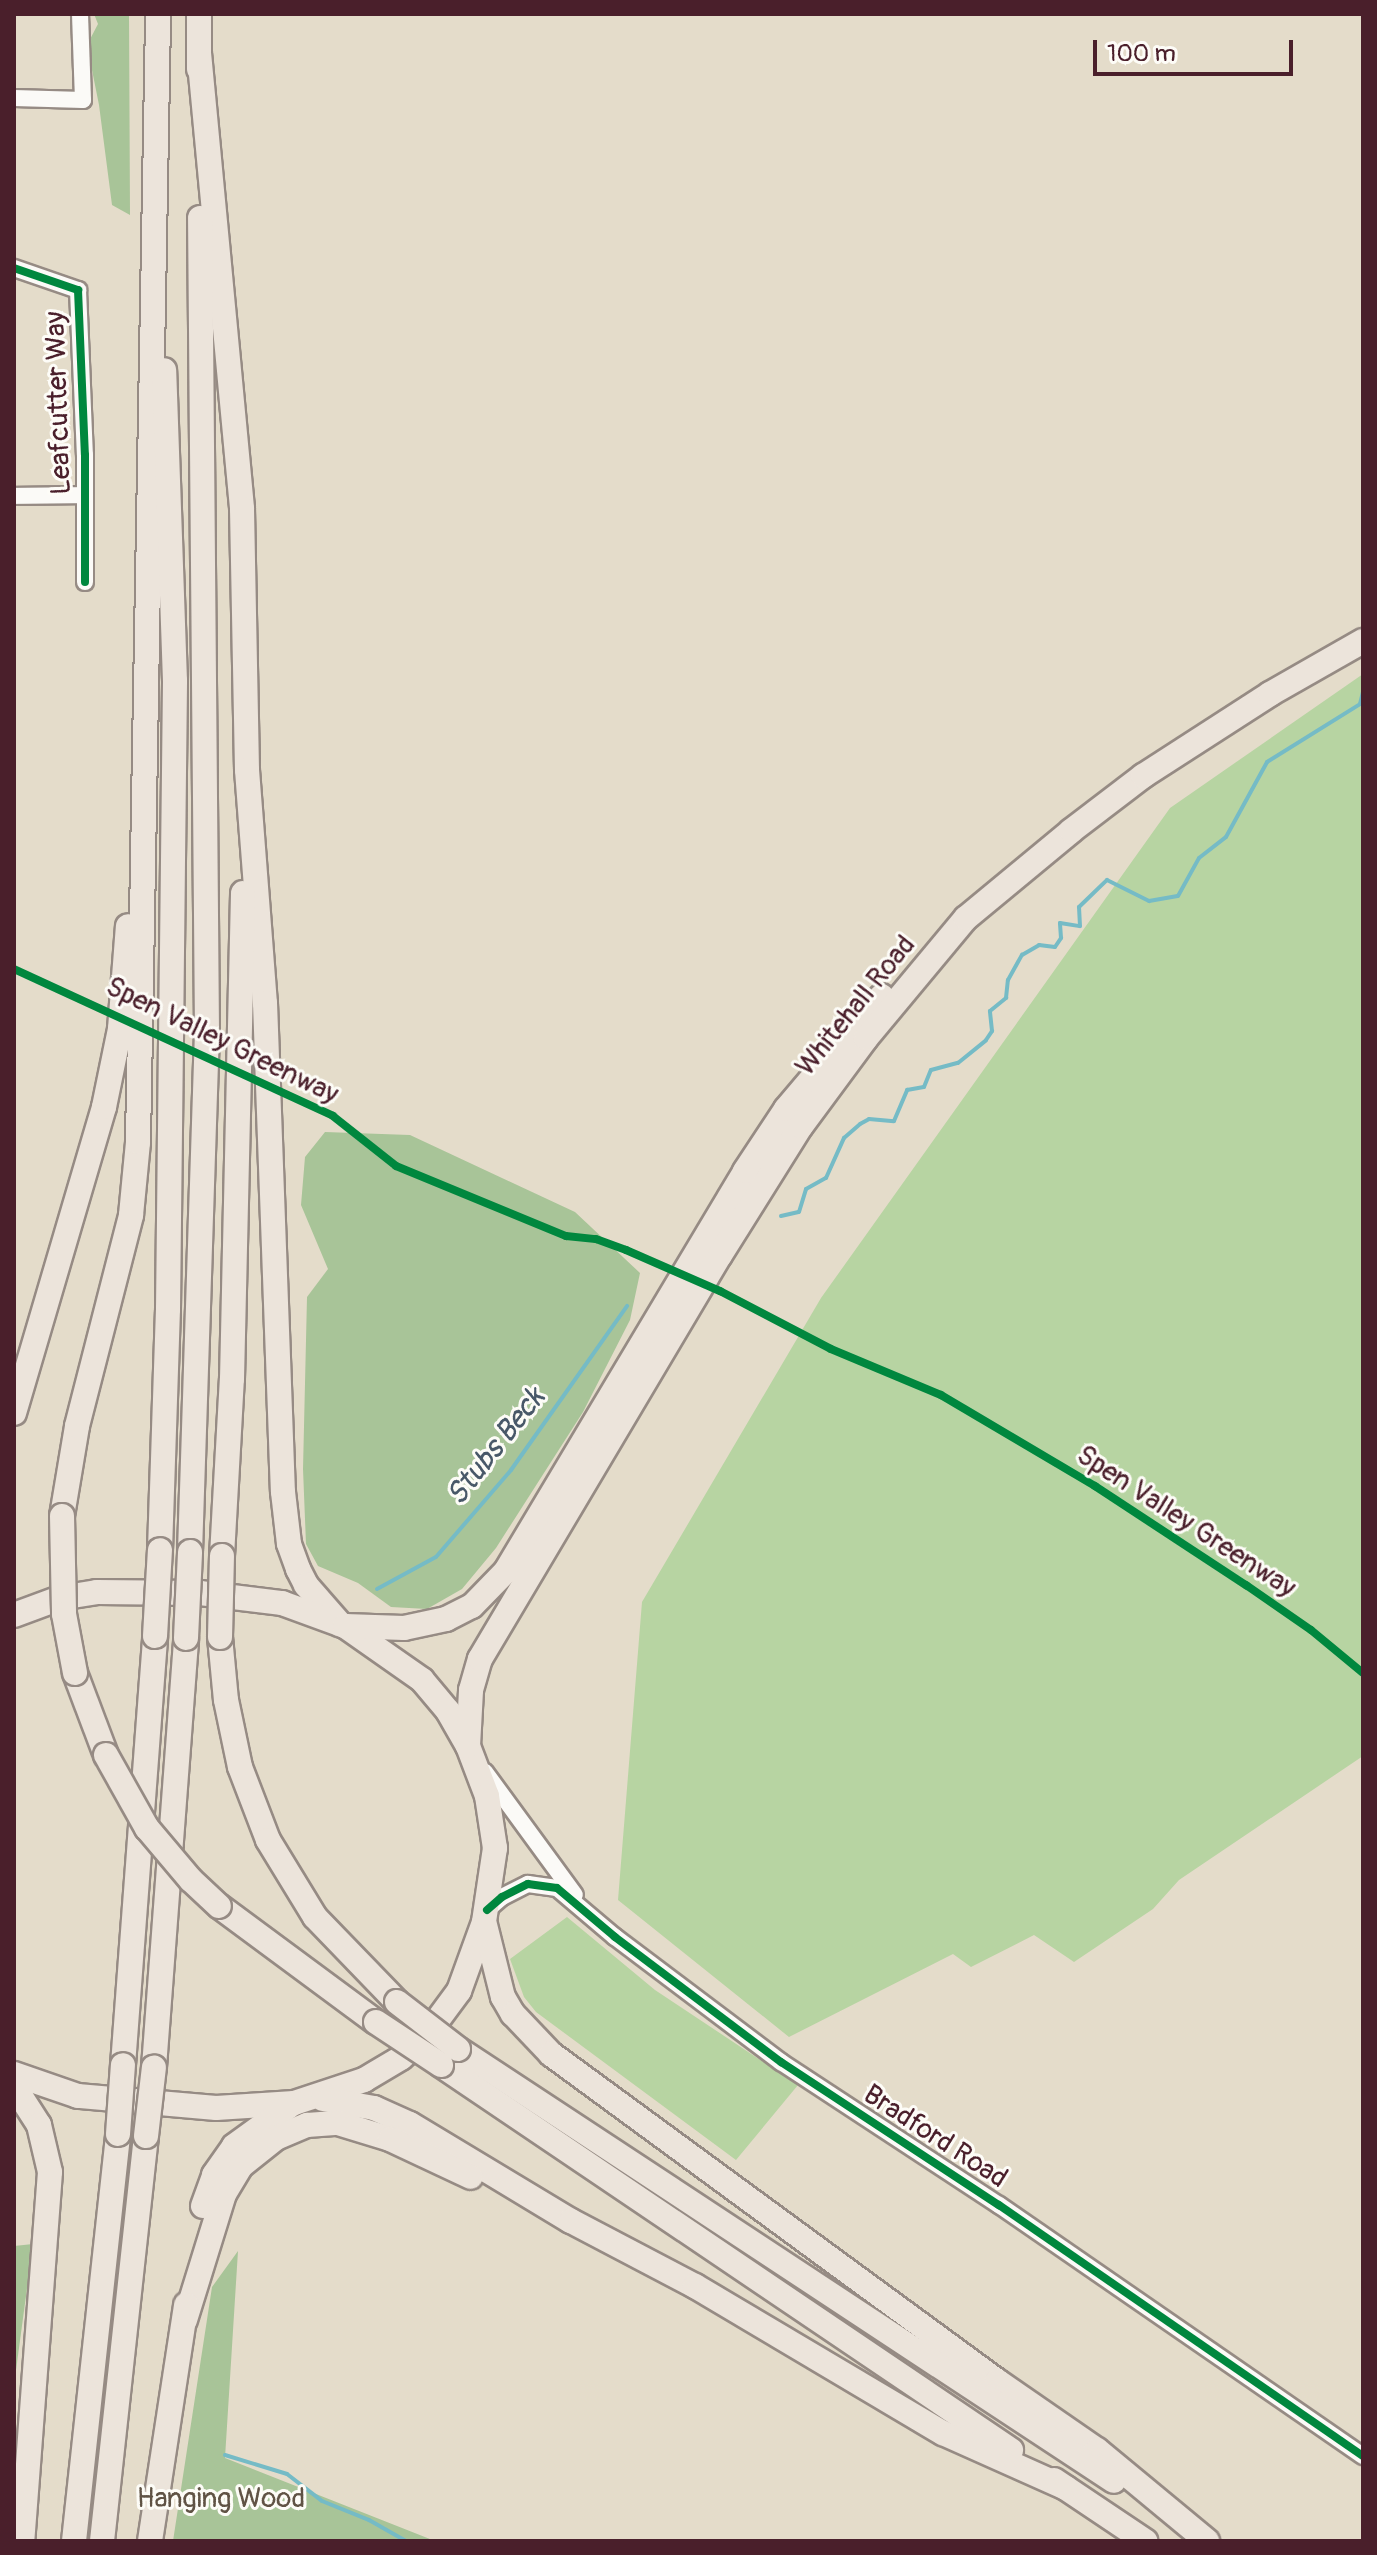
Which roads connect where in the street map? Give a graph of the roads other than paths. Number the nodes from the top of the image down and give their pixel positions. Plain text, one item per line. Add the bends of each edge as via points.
1 (80, 14) edge
2 (158, 14) edge
3 (199, 14) edge
4 (199, 53) junction
5 (155, 92) junction
6 (14, 98) edge
7 (14, 268) edge
8 (85, 495) junction
9 (14, 496) edge
10 (85, 582) dead end
11 (1363, 641) edge
12 (142, 746) junction
13 (247, 770) junction
14 (966, 918) junction
15 (14, 1413) edge
16 (14, 1615) edge
17 (342, 1625) junction
18 (470, 1750) junction
19 (589, 1914) junction
20 (486, 1916) junction
21 (450, 2057) junction
22 (14, 2074) edge
23 (14, 2086) edge
24 (303, 2101) junction
25 (571, 2221) junction
26 (185, 2320) junction
27 (1363, 2456) edge
28 (1066, 2488) junction
29 (22, 2541) edge
30 (74, 2541) edge
31 (102, 2541) edge
32 (150, 2541) edge
33 (1145, 2541) edge
34 (1206, 2541) edge

1 - 6 street via 83,100
2 - 5 highway
3 - 4 highway
4 - 13 highway via 242,509
4 - 31 highway, bridge via 207,1031 190,1552 154,2067
5 - 12 highway
5 - 30 highway, bridge via 175,681 168,1309 155,1636 118,2134
7 - 8 street, Leafcutter Way via 78,290
8 - 9 street
8 - 10 street, Leafcutter Way
11 - 14 highway, Whitehall Road via 1143,776
12 - 15 highway via 120,1029 104,1107
12 - 21 highway, bridge via 138,1142 131,1215 77,1426 62,1516 64,1614 75,1673 106,1755 147,1828 191,1880 376,2022
13 - 17 highway via 265,1003 283,1492 289,1544 298,1569
13 - 21 highway, bridge via 220,1637 226,1700 240,1767 268,1840 315,1917
14 - 17 highway via 909,967 786,1109 521,1549 496,1582 472,1606 446,1619 404,1628
14 - 18 highway, Whitehall Road via 801,1126 666,1342 480,1659 471,1690
16 - 17 highway via 60,1598 130,1591 200,1593 282,1603
17 - 18 highway via 429,1687
18 - 19 street, Bradford Road
18 - 20 highway via 494,1831
19 - 20 street, Bradford Road via 557,1888 538,1884 516,1889
19 - 27 street, Bradford Road via 781,2062
20 - 24 highway via 459,1991 425,2037 375,2074
20 - 34 highway via 503,1997 551,2054 1097,2450
21 - 28 highway
21 - 34 highway
22 - 24 highway via 49,2089 104,2099 216,2108
23 - 29 highway via 39,2125 50,2172
24 - 25 highway via 358,2104 394,2116
24 - 26 highway via 246,2135 214,2175 201,2212
25 - 26 highway via 523,2204 367,2130 338,2123 307,2125 263,2145 231,2179
25 - 28 highway via 747,2316 943,2433
26 - 32 highway
28 - 33 highway

